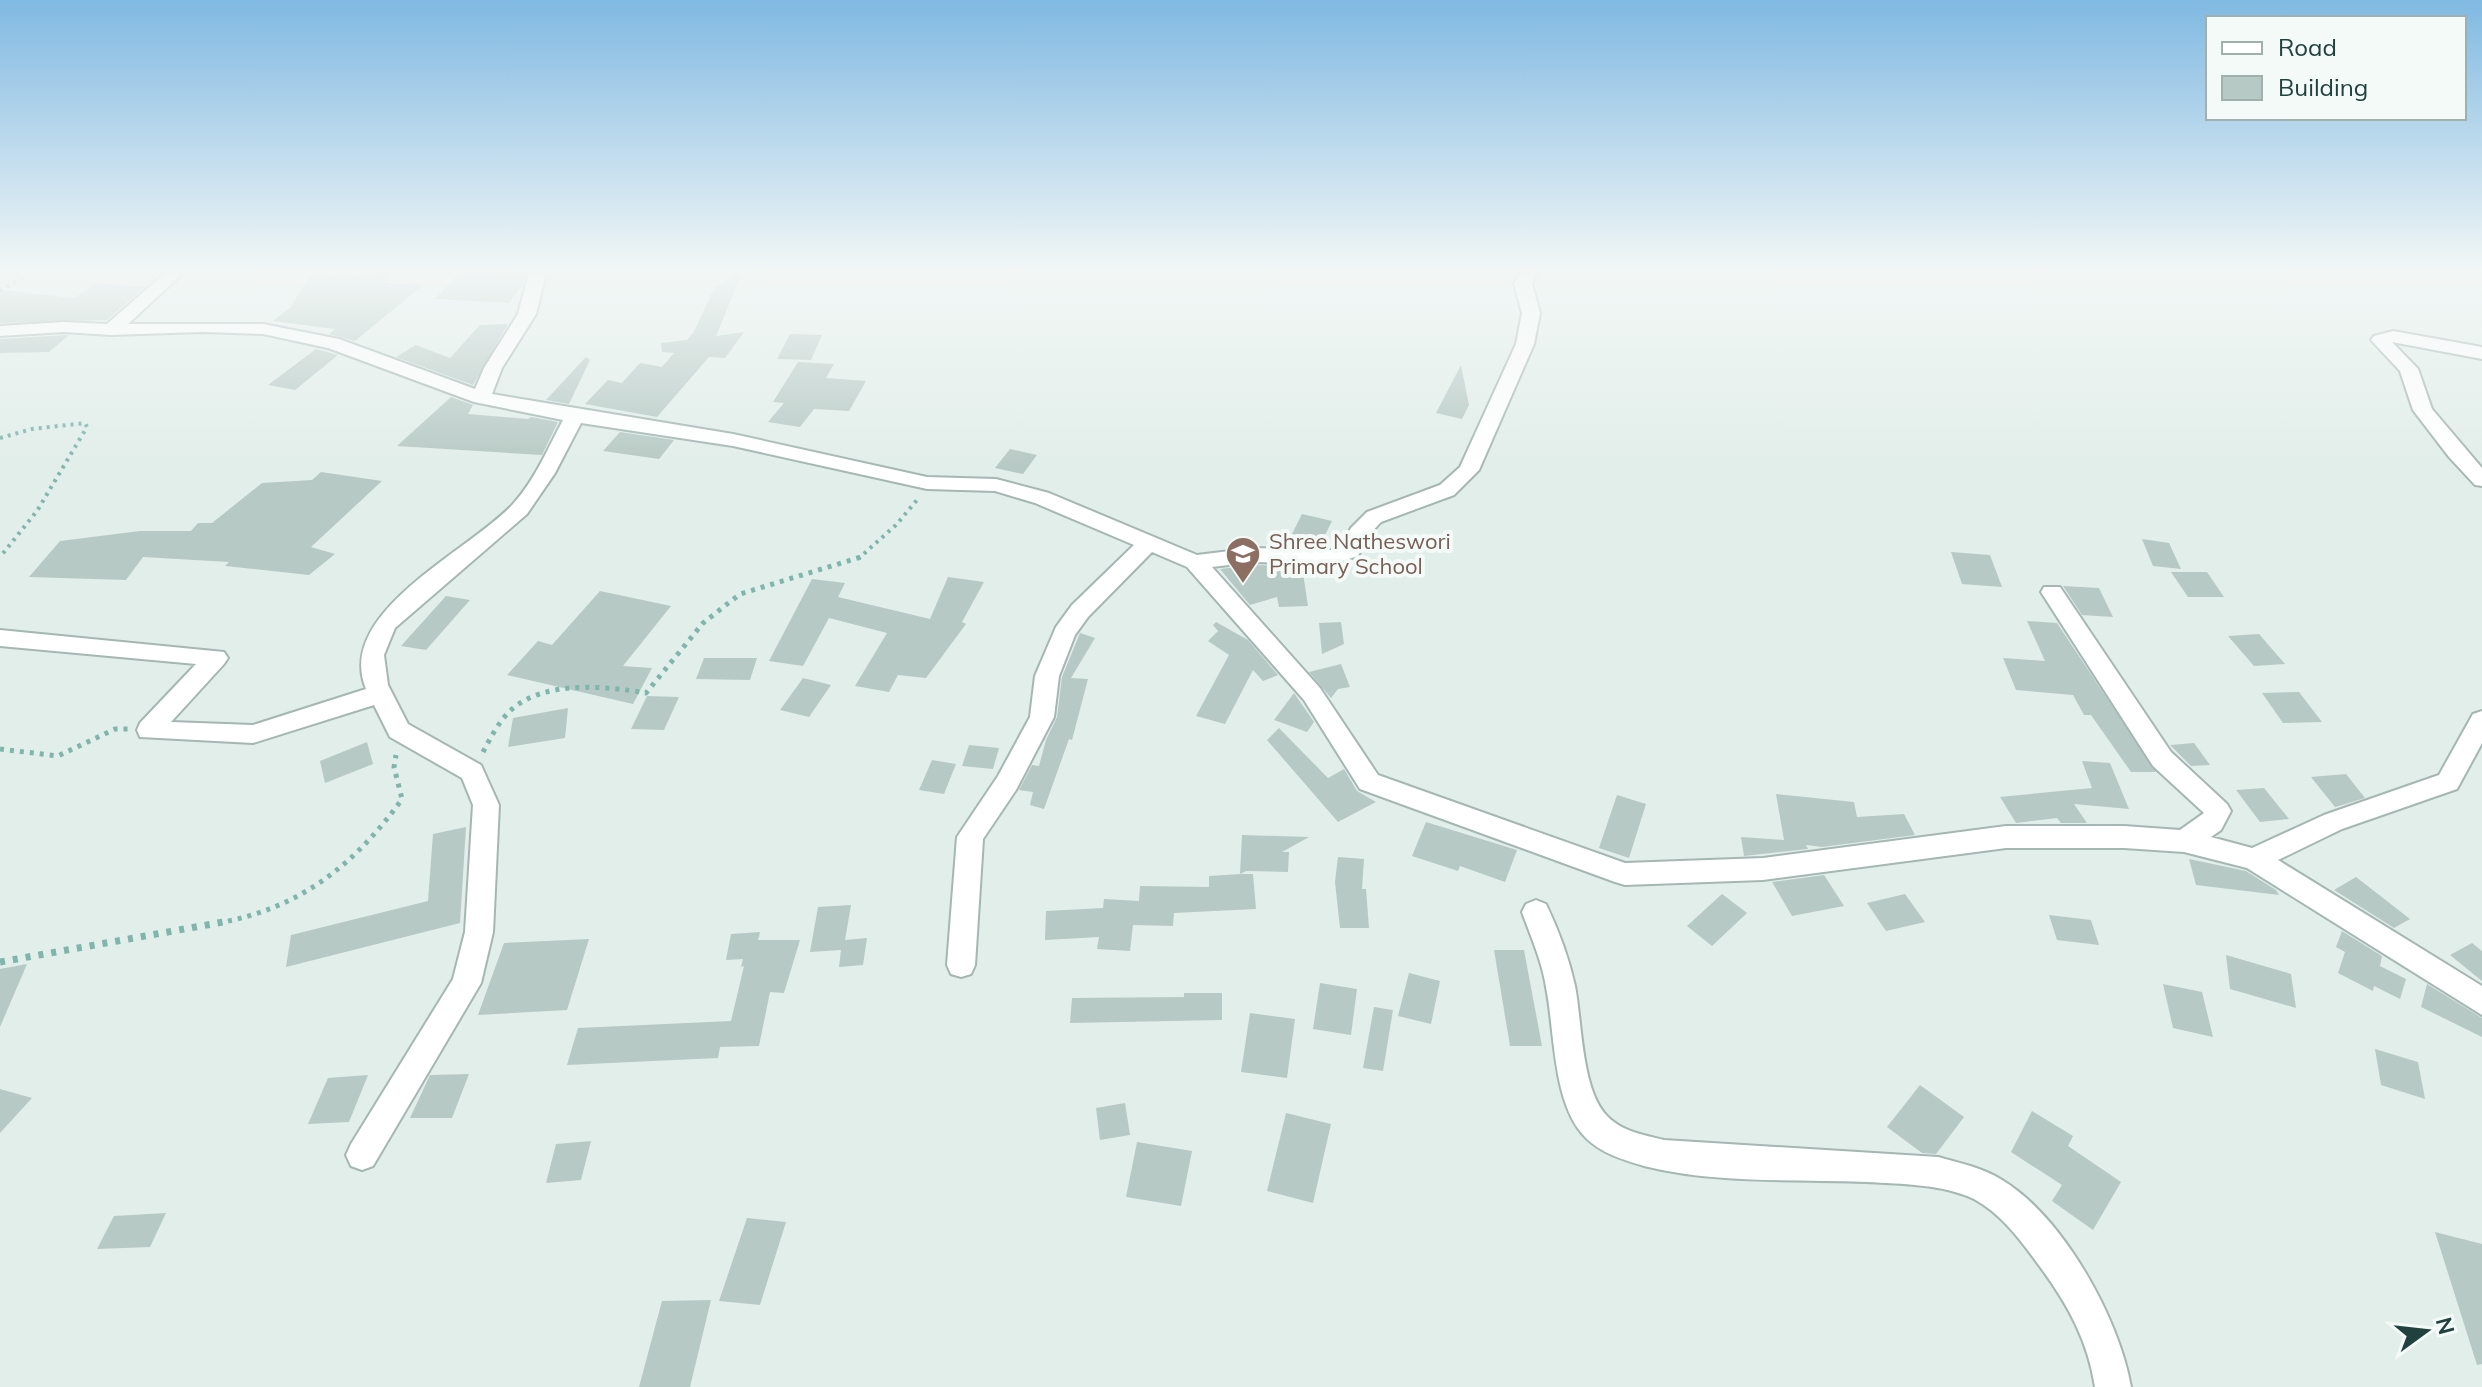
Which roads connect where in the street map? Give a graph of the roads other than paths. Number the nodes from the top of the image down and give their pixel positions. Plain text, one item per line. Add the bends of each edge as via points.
1 (307, 338) edge
2 (512, 338) edge
3 (1526, 338) edge
4 (2387, 338) edge
5 (2402, 338) edge
6 (2482, 353) edge
7 (481, 398) junction
8 (575, 416) junction
9 (2482, 480) edge
10 (1149, 542) junction
11 (1195, 562) junction
12 (2052, 592) dead end
13 (0, 638) edge
14 (380, 694) junction
15 (2482, 720) edge
16 (2184, 841) junction
17 (2254, 859) junction
18 (1536, 912) dead end
19 (961, 965) dead end
20 (2482, 1002) edge
21 (362, 1155) dead end
22 (2113, 1387) edge

1 - 7 street
2 - 7 street
3 - 11 street via 1469,470 1447,490 1374,517 1350,551 1333,557 1254,555
4 - 9 street via 2380,340 2409,369 2423,410
5 - 6 street
7 - 8 street
8 - 10 street via 733,440 930,484 996,485
8 - 14 street via 520,509 385,624 372,655
10 - 11 street
10 - 19 street via 1064,633 1047,676 1042,717 970,837
11 - 16 street via 1312,694 1369,782 1625,874 1763,869 2006,837
12 - 16 street via 2172,773 2209,798 2218,811 2212,823
13 - 14 street via 216,658 149,730 253,734
14 - 21 street via 399,730 472,772 486,805 479,932 467,983
15 - 17 street via 2448,782 2333,822
16 - 17 street
17 - 20 street
18 - 22 street via 1557,970 1581,1099 1597,1128 1624,1146 1681,1158 1929,1171 1973,1182 2004,1199 2033,1227 2085,1301

